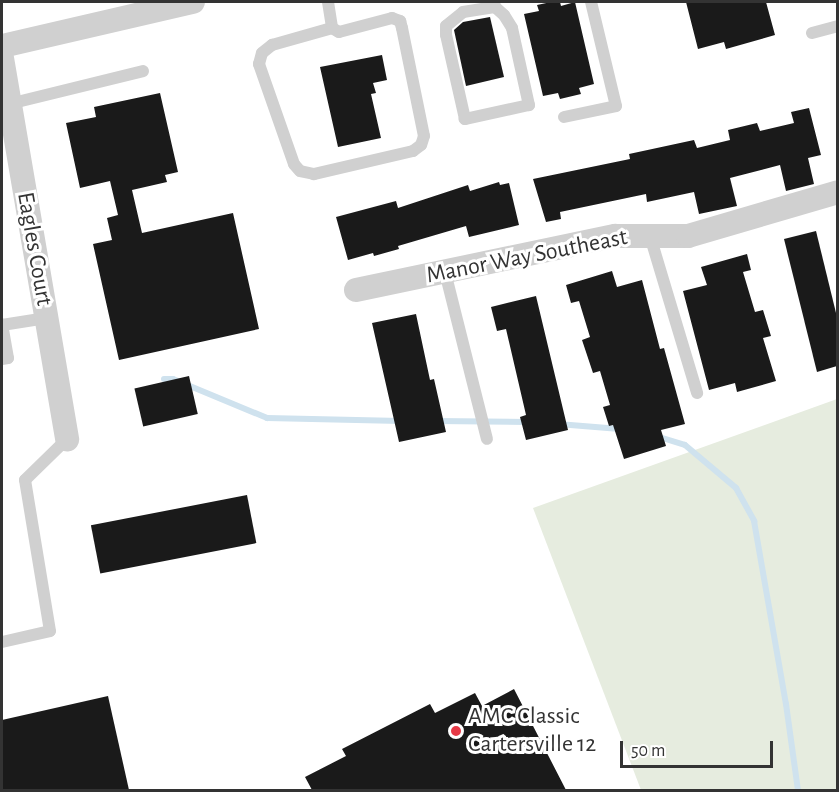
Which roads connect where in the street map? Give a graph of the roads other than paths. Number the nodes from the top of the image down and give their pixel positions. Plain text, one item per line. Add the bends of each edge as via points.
1 (193, 2) edge
2 (328, 2) edge
3 (591, 2) edge
4 (494, 4) edge
5 (462, 7) edge
6 (837, 26) edge
7 (332, 28) junction
8 (812, 33) dead end
9 (2, 46) edge
10 (2, 58) edge
11 (143, 71) dead end
12 (9, 104) junction
13 (564, 117) dead end
14 (837, 192) edge
15 (650, 236) junction
16 (445, 272) junction
17 (356, 291) dead end
18 (46, 318) junction
19 (2, 359) edge
20 (697, 393) dead end
21 (67, 439) joint
22 (487, 439) dead end
23 (2, 642) edge

1 - 9 street
2 - 7 lane
3 - 13 lane via 616,106
4 - 5 lane
4 - 5 lane via 512,28 529,105 465,119 446,35 446,26
6 - 8 lane
7 - 7 lane via 339,32 392,18 400,21 424,136 421,146 314,174 300,171 294,164 259,64 262,53 272,45
10 - 12 street, Eagles Court
11 - 12 lane
12 - 18 street, Eagles Court
14 - 15 street, Manor Way Southeast via 688,236
15 - 16 street, Manor Way Southeast via 615,236
15 - 20 lane
16 - 17 street, Manor Way Southeast
16 - 22 lane
18 - 19 lane via 2,325 8,358
18 - 21 street, Eagles Court
21 - 23 lane via 25,480 50,631

